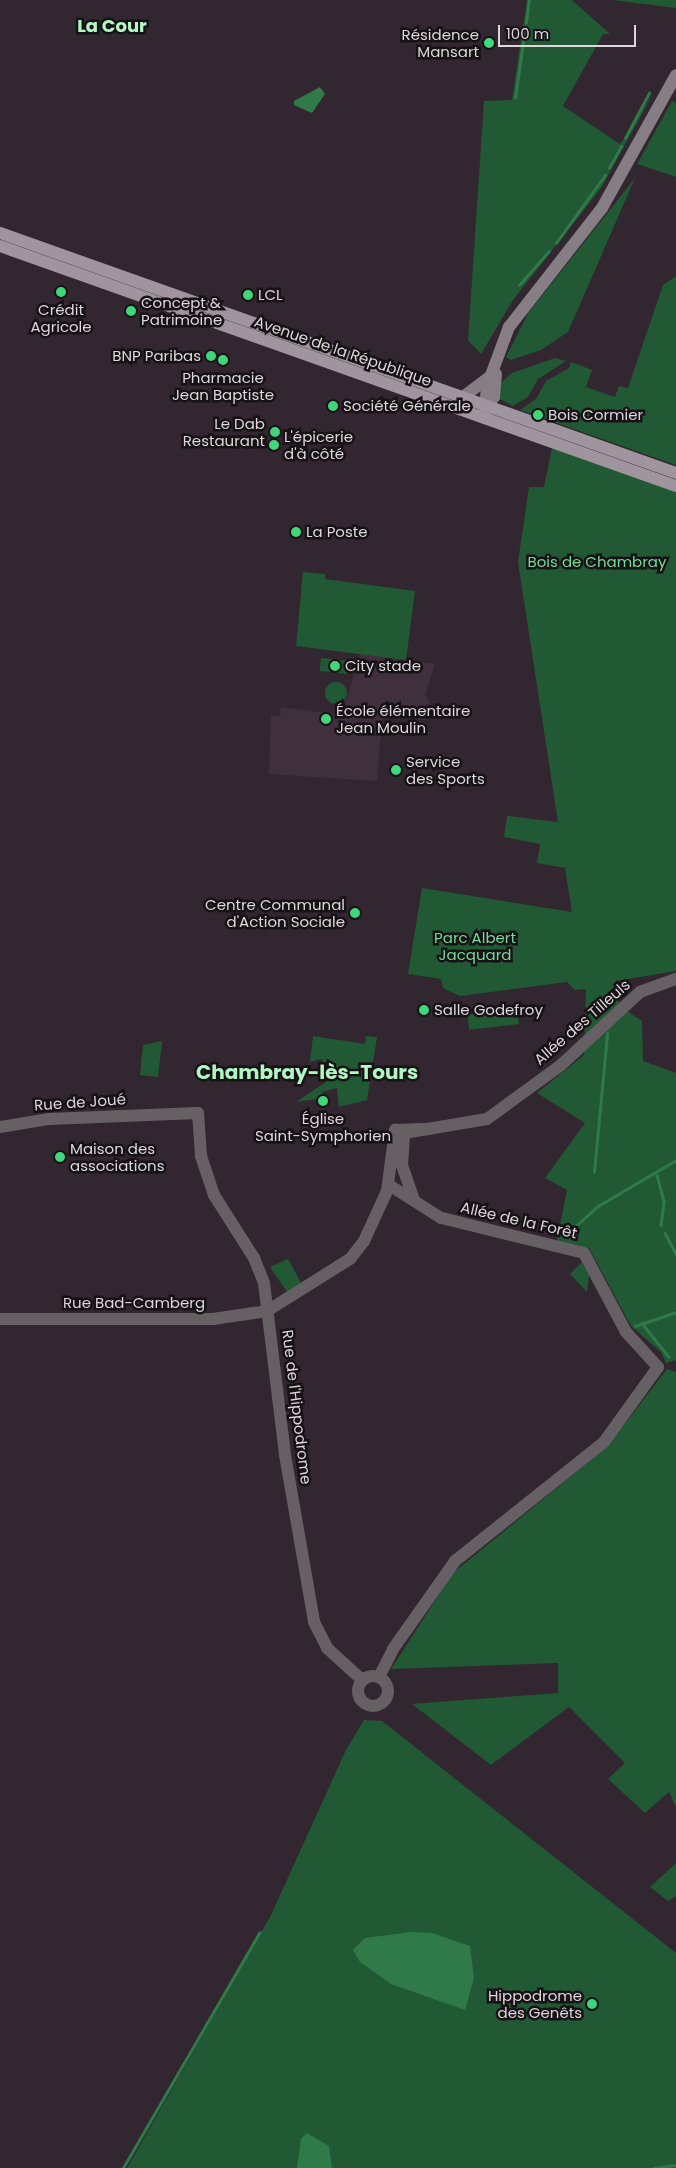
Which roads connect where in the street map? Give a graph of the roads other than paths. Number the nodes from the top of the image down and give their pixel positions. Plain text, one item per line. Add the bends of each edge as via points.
1 (676, 75) edge
2 (0, 233) edge
3 (0, 246) edge
4 (494, 370) junction
5 (463, 396) junction
6 (486, 412) junction
7 (676, 473) edge
8 (676, 486) edge
9 (676, 979) edge
10 (198, 1113) joint
11 (0, 1127) edge
12 (402, 1130) junction
13 (388, 1188) junction
14 (416, 1205) junction
15 (267, 1311) junction
16 (0, 1319) edge
17 (379, 1677) junction
18 (362, 1680) junction

1 - 4 main road via 602,208 513,321
2 - 5 main road, Avenue de la République
3 - 6 main road, Avenue de la République
4 - 5 main road
4 - 6 main road
5 - 6 main road, Avenue de la République
6 - 7 main road, Avenue de la République
6 - 8 main road, Avenue de la République
9 - 12 street, Allée des Tilleuls via 640,992 561,1065 487,1119 431,1129
10 - 11 street, Rue de Joué
10 - 15 street, Rue de l'Hippodrome via 200,1156 214,1195 259,1268
12 - 13 street via 393,1135
12 - 14 street via 402,1165
13 - 14 street, Allée de la Forêt
13 - 15 street via 364,1241 350,1259
14 - 17 street, Allée de la Forêt via 441,1218 584,1253 626,1332 658,1367 604,1442 455,1561 393,1648
15 - 16 street, Rue Bad-Camberg via 213,1319
15 - 18 street, Rue de l'Hippodrome via 310,1605 322,1640
17 - 18 street
17 - 18 street via 388,1691 378,1706 360,1700

